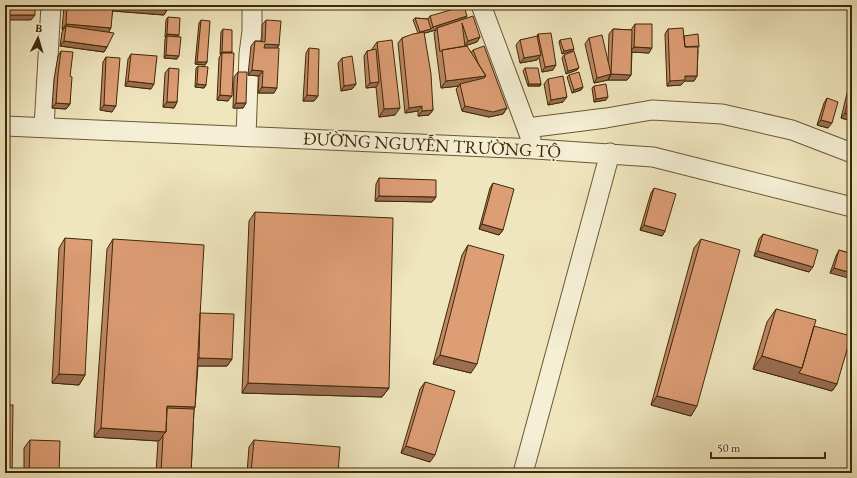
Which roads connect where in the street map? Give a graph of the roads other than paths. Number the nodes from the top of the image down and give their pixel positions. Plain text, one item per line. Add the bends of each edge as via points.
1 (51, 5) edge
2 (252, 5) edge
3 (481, 5) edge
4 (5, 126) edge
5 (44, 127) junction
6 (527, 128) junction
7 (246, 136) junction
8 (535, 149) junction
9 (610, 153) junction
10 (852, 153) edge
11 (852, 208) edge
12 (523, 473) edge

1 - 5 street
2 - 7 street
3 - 6 street
4 - 5 street, ĐƯỜNG NGUYỄN TRƯỜNG TỘ
5 - 7 street, ĐƯỜNG NGUYỄN TRƯỜNG TỘ
6 - 8 street
6 - 10 street via 652,110 722,114 792,130
7 - 8 street, ĐƯỜNG NGUYỄN TRƯỜNG TỘ
8 - 9 street, ĐƯỜNG NGUYỄN TRƯỜNG TỘ
9 - 11 street, ĐƯỜNG NGUYỄN TRƯỜNG TỘ via 654,157
9 - 12 street

